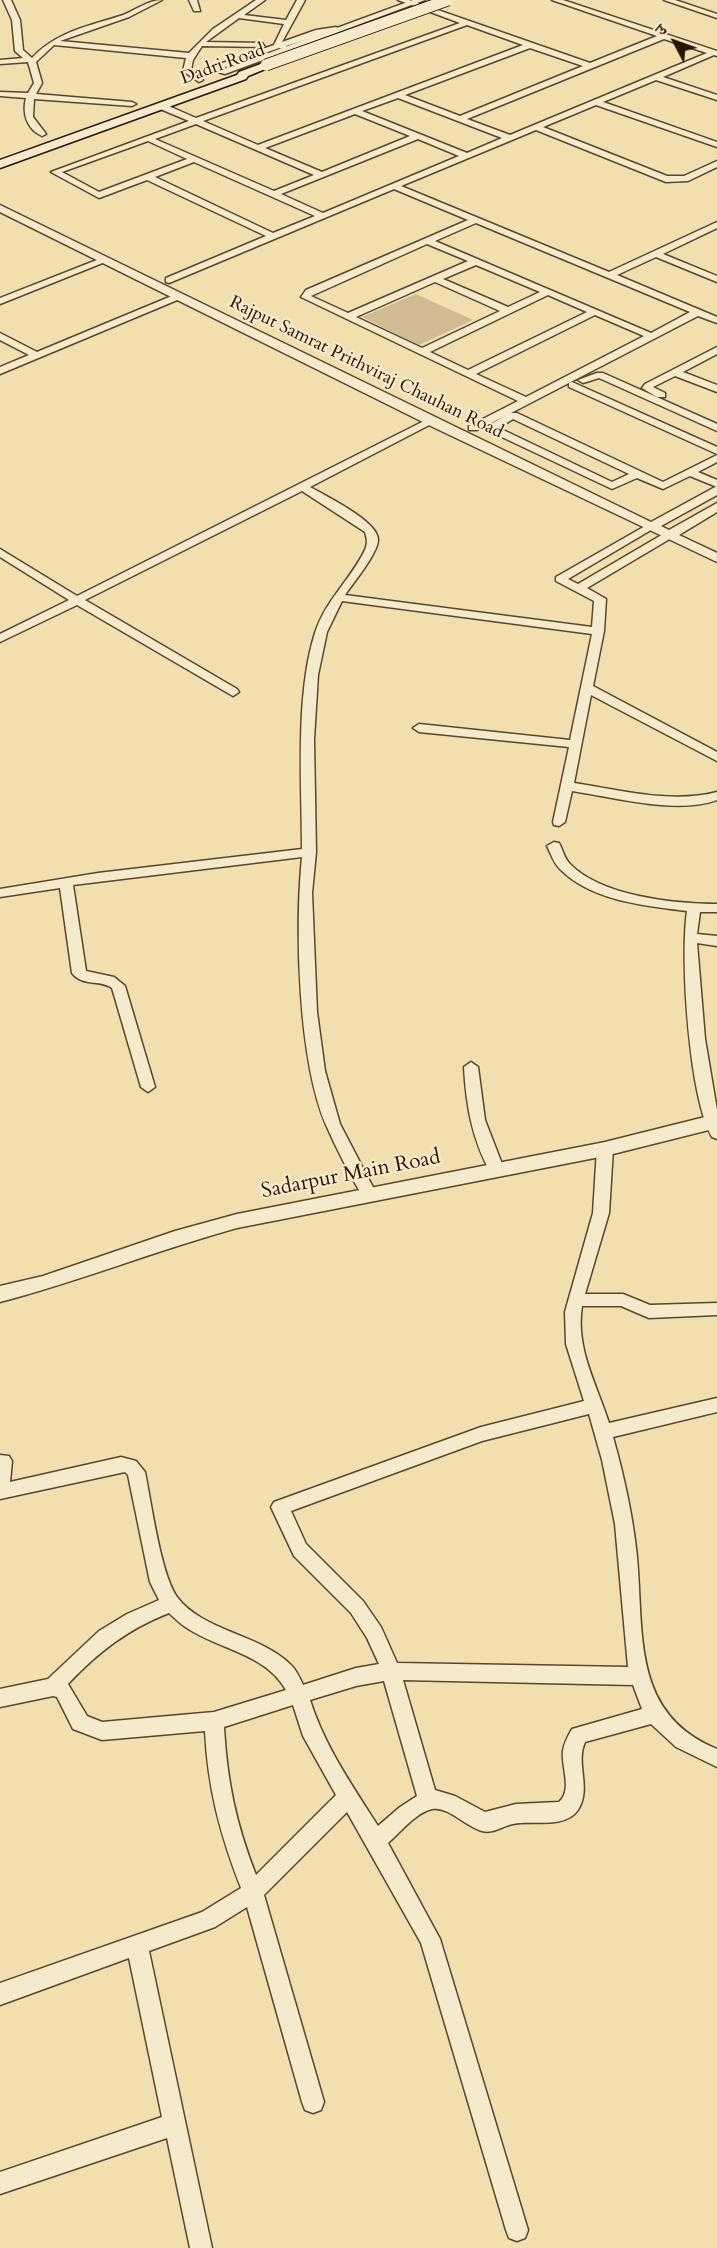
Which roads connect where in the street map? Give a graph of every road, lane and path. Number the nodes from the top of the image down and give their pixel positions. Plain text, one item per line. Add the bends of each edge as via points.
1 (7, 0) edge
2 (158, 0) edge
3 (193, 0) edge
4 (261, 0) edge
5 (301, 0) edge
6 (421, 0) edge
7 (448, 0) edge
8 (459, 0) edge
9 (556, 0) edge
10 (668, 0) edge
11 (405, 2) edge
12 (431, 5) edge
13 (197, 9) dead end
14 (238, 16) junction
15 (717, 16) edge
16 (288, 22) junction
17 (356, 22) junction
18 (466, 22) junction
19 (378, 29) junction
20 (664, 36) junction
21 (52, 43) junction
22 (201, 44) junction
23 (262, 45) dead end
24 (530, 45) junction
25 (112, 47) junction
26 (283, 47) junction
27 (715, 54) edge
28 (192, 56) junction
29 (107, 60) dead end
30 (30, 61) junction
31 (0, 62) edge
32 (261, 64) junction
33 (590, 66) junction
34 (222, 72) junction
35 (243, 77) junction
36 (656, 77) junction
37 (196, 78) junction
38 (0, 94) edge
39 (399, 95) junction
40 (31, 96) junction
41 (717, 98) edge
42 (596, 102) junction
43 (132, 104) junction
44 (161, 106) junction
45 (356, 111) junction
46 (100, 115) dead end
47 (460, 119) junction
48 (197, 120) junction
49 (536, 127) junction
50 (48, 132) junction
51 (418, 136) junction
52 (147, 138) junction
53 (510, 138) junction
54 (26, 140) dead end
55 (64, 141) junction
56 (717, 145) edge
57 (259, 147) junction
58 (467, 156) junction
59 (195, 159) junction
60 (0, 164) edge
61 (717, 164) edge
62 (322, 175) junction
63 (148, 177) junction
64 (394, 186) junction
65 (274, 194) junction
66 (0, 198) edge
67 (0, 208) edge
68 (323, 216) junction
69 (476, 220) junction
70 (717, 225) edge
71 (274, 237) junction
72 (428, 241) junction
73 (656, 254) junction
74 (105, 260) junction
75 (476, 261) junction
76 (610, 275) junction
77 (715, 276) edge
78 (435, 279) junction
79 (169, 280) junction
80 (547, 292) junction
81 (180, 296) junction
82 (0, 301) edge
83 (508, 311) junction
84 (594, 312) junction
85 (698, 312) junction
86 (348, 317) junction
87 (717, 320) edge
88 (0, 336) edge
89 (651, 336) junction
90 (717, 350) edge
91 (422, 352) junction
92 (38, 356) junction
93 (704, 356) junction
94 (717, 362) edge
95 (0, 371) edge
96 (675, 372) junction
97 (468, 374) junction
98 (572, 385) junction
99 (717, 389) edge
100 (526, 401) junction
101 (513, 415) junction
102 (717, 419) edge
103 (432, 422) junction
104 (473, 428) junction
105 (717, 428) edge
106 (717, 451) edge
107 (717, 458) edge
108 (702, 467) junction
109 (691, 473) junction
110 (717, 473) edge
111 (637, 474) junction
112 (717, 484) edge
113 (302, 486) junction
114 (717, 490) edge
115 (717, 507) edge
116 (657, 523) junction
117 (675, 532) junction
118 (717, 547) edge
119 (0, 552) edge
120 (717, 558) edge
121 (579, 588) junction
122 (338, 597) junction
123 (75, 599) junction
124 (598, 631) junction
125 (0, 639) edge
126 (586, 688) junction
127 (233, 692) dead end
128 (419, 728) dead end
129 (575, 744) junction
130 (717, 757) edge
131 (567, 786) junction
132 (715, 799) edge
133 (559, 822) dead end
134 (554, 846) dead end
135 (309, 852) junction
136 (66, 882) junction
137 (0, 892) edge
138 (694, 908) junction
139 (717, 908) edge
140 (690, 938) junction
141 (717, 941) edge
142 (471, 1067) dead end
143 (148, 1087) dead end
144 (715, 1125) edge
145 (605, 1149) junction
146 (496, 1169) junction
147 (369, 1195) junction
148 (0, 1294) edge
149 (576, 1300) junction
150 (717, 1309) edge
151 (717, 1405) edge
152 (594, 1406) junction
153 (603, 1432) junction
154 (3, 1461) dead end
155 (1, 1491) edge
156 (171, 1604) junction
157 (391, 1671) junction
158 (638, 1676) junction
159 (53, 1687) junction
160 (299, 1695) junction
161 (0, 1698) edge
162 (655, 1714) junction
163 (214, 1720) junction
164 (717, 1758) edge
165 (348, 1797) junction
166 (428, 1800) junction
167 (376, 1841) junction
168 (253, 1892) junction
169 (137, 1945) junction
170 (0, 1994) edge
171 (313, 2102) dead end
172 (175, 2124) junction
173 (0, 2183) edge
174 (517, 2230) dead end
175 (201, 2248) edge

1 - 30 street via 16,20 19,51
2 - 21 street
3 - 13 street
4 - 14 street
5 - 16 street
6 - 11 street, Dadri Road
7 - 32 main road, bridge
8 - 12 street, Dadri Road
9 - 20 street
10 - 15 street
11 - 12 street
11 - 17 street, Dadri Road
12 - 18 street
12 - 19 street, Dadri Road
12 - 32 main road
14 - 16 street
14 - 22 street
16 - 26 street via 279,38
17 - 19 street
17 - 26 street, Dadri Road
18 - 24 street
18 - 48 street
19 - 35 street, Dadri Road
20 - 27 street
20 - 33 street
21 - 25 street
21 - 30 street
22 - 23 street
22 - 28 street
24 - 33 street
24 - 39 street
25 - 28 street
25 - 29 street
26 - 34 street, Dadri Road
26 - 37 street
27 - 36 street
28 - 37 street via 187,71
30 - 31 street
30 - 40 street via 38,83
32 - 34 main road
32 - 35 main road
33 - 47 street
34 - 37 main road, Dadri Road
35 - 44 main road, Dadri Road
36 - 41 street
36 - 42 street
37 - 43 main road, Dadri Road
38 - 40 street
39 - 45 street
39 - 47 street
40 - 43 street
40 - 50 street via 27,113 30,121
42 - 49 street
42 - 56 street
43 - 46 main road, Dadri Road
44 - 48 street
44 - 55 main road, Dadri Road
45 - 51 street
45 - 57 street
47 - 53 street
48 - 52 street
48 - 57 street
49 - 53 street
49 - 61 street via 666,179 685,179
50 - 54 main road
50 - 55 main road
51 - 58 street
51 - 62 street
52 - 59 street
52 - 63 street via 55,172 99,195
53 - 58 street
55 - 60 main road, Dadri Road
57 - 62 street
58 - 64 street
59 - 63 street
59 - 65 street
62 - 65 street
63 - 71 street
64 - 68 street
64 - 69 street
65 - 68 street
66 - 79 street, Rajput Samrat Prithviraj Chauhan Road
67 - 74 street, Rajput Samrat Prithviraj Chauhan Road
68 - 71 street
69 - 72 street
69 - 76 street
70 - 73 street
71 - 79 street
72 - 75 street
72 - 86 street via 309,292 306,297
73 - 76 street
73 - 77 street
74 - 81 street, Rajput Samrat Prithviraj Chauhan Road
74 - 82 street
75 - 78 street
75 - 80 street
76 - 85 street
78 - 83 street
78 - 86 street
79 - 104 street, Rajput Samrat Prithviraj Chauhan Road
80 - 83 street
80 - 84 street
81 - 92 street
81 - 103 street, Rajput Samrat Prithviraj Chauhan Road
83 - 91 street
84 - 89 street
84 - 97 street
85 - 87 street
85 - 89 street
86 - 91 street
88 - 92 street
89 - 100 street
90 - 93 street
91 - 97 street
92 - 95 street
93 - 94 street
93 - 96 street
96 - 99 street
96 - 102 street via 647,388
97 - 100 street
98 - 101 street
98 - 105 street via 600,375
98 - 106 street
100 - 104 street
101 - 111 street
101 - 111 street via 491,428 612,486
103 - 113 street
103 - 116 street, Rajput Samrat Prithviraj Chauhan Road
104 - 116 street, Rajput Samrat Prithviraj Chauhan Road
107 - 108 street
108 - 109 street
108 - 110 street
109 - 111 street via 665,487
109 - 112 street
113 - 122 street via 363,524 373,540
113 - 123 street
114 - 116 street
115 - 117 street
116 - 117 street, Rajput Samrat Prithviraj Chauhan Road
116 - 121 street via 560,579
117 - 118 street, Rajput Samrat Prithviraj Chauhan Road
117 - 120 street, Rajput Samrat Prithviraj Chauhan Road
117 - 121 street
119 - 123 street
121 - 124 street via 600,599
122 - 124 street
122 - 135 street via 321,632 312,675
123 - 125 street
123 - 127 street
124 - 126 street
126 - 129 street
126 - 130 street
128 - 129 street
129 - 131 street
131 - 132 street via 681,801
131 - 133 street
134 - 138 street via 563,865 578,878 645,900
135 - 136 street
135 - 147 street via 306,953 318,1071 333,1124
136 - 137 street
136 - 143 street via 79,973 84,978 114,980 118,986
138 - 139 street
138 - 140 street
140 - 141 street
140 - 144 street via 701,1055
142 - 146 street via 477,1125
144 - 145 street, Sadarpur Main Road
145 - 146 street, Sadarpur Main Road
145 - 149 street via 605,1188 597,1233
146 - 147 street, Sadarpur Main Road
147 - 148 street, Sadarpur Main Road via 237,1221
149 - 150 street via 622,1300 649,1312
149 - 152 street via 573,1341
151 - 153 street
152 - 153 street
152 - 157 street via 481,1434 280,1507 300,1551 357,1607
153 - 158 street via 626,1536
154 - 155 street
155 - 156 street via 121,1464 130,1466 136,1472 159,1582
156 - 159 street via 137,1616 109,1632
156 - 160 street via 194,1623 261,1653 286,1672
157 - 158 street
157 - 160 street via 356,1677
157 - 166 street
158 - 162 street
159 - 161 street
159 - 163 street via 64,1691 76,1719 86,1729 102,1731
160 - 163 street
160 - 165 street via 310,1730
162 - 164 street via 674,1735 701,1753
162 - 166 street via 579,1735 571,1752 573,1800 561,1811 515,1814 482,1822 441,1799
163 - 168 street via 222,1802
165 - 167 street
165 - 168 street
166 - 167 street
167 - 174 street via 438,1959
168 - 169 street via 208,1920
168 - 171 street
169 - 170 street
169 - 172 street
172 - 173 street
172 - 175 street

